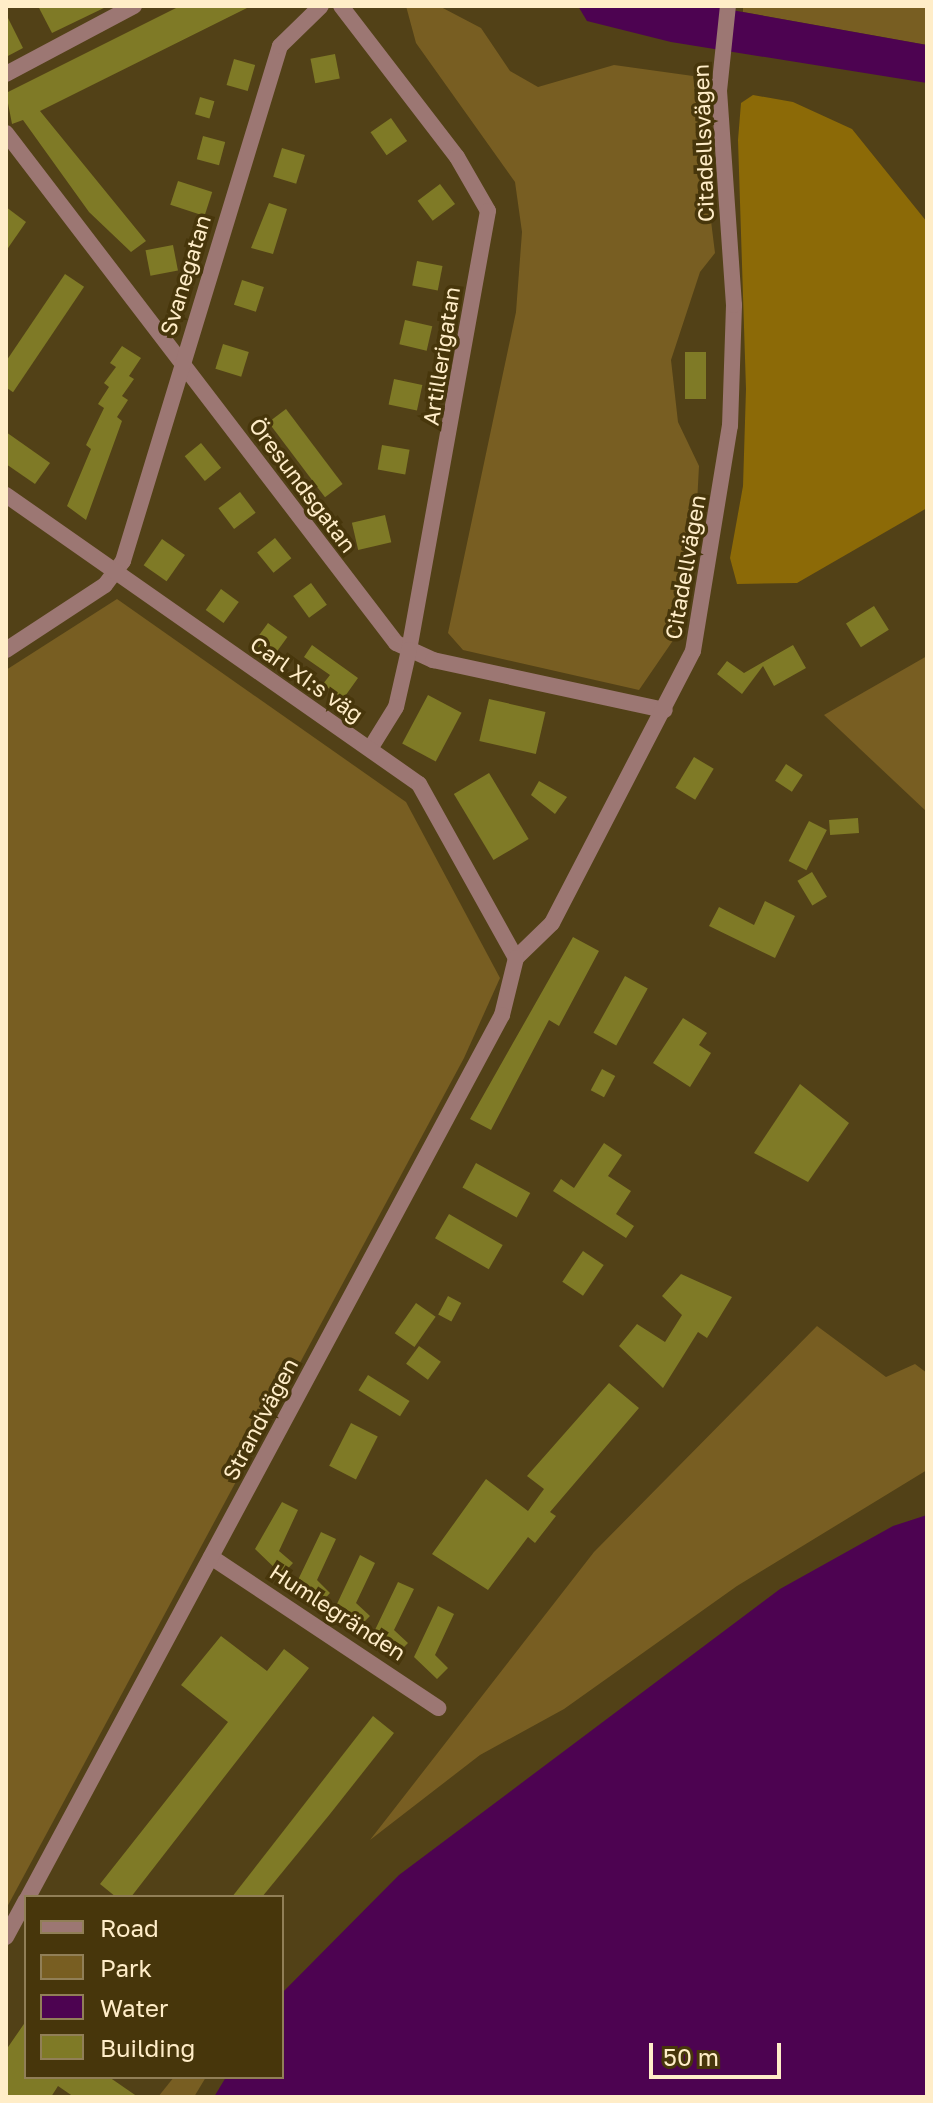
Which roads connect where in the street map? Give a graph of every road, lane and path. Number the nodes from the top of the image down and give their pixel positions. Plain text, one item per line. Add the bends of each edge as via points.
1 (134, 6) edge
2 (321, 6) edge
3 (341, 6) edge
4 (728, 6) edge
5 (6, 74) edge
6 (6, 133) edge
7 (732, 279) joint
8 (182, 359) junction
9 (6, 495) edge
10 (115, 572) junction
11 (6, 650) edge
12 (409, 650) junction
13 (665, 710) junction
14 (370, 749) junction
15 (516, 958) junction
16 (211, 1557) junction
17 (438, 1708) dead end
18 (29, 1895) edge
19 (24, 1904) edge
20 (6, 1937) edge

1 - 5 street
2 - 8 street, Svanegatan via 286,33 280,46
3 - 12 street, Artillerigatan via 457,157 488,211
4 - 7 street, Citadellsvägen via 720,60
6 - 8 street, Öresundsgatan
7 - 13 street, Citadellvägen via 730,426 713,558 693,651
8 - 10 street, Svanegatan
8 - 12 street, Öresundsgatan via 377,621
9 - 10 street, Carl XI:s väg
10 - 11 street
10 - 14 street, Carl XI:s väg
12 - 13 street, Öresundsgatan
12 - 14 street, Artillerigatan via 396,707
13 - 15 street, Citadellvägen via 552,923
14 - 15 street, Carl XI:s väg via 430,800
15 - 16 street, Strandvägen via 502,1015
16 - 17 street, Humlegränden
16 - 18 street, Strandvägen
19 - 20 street, Strandvägen

